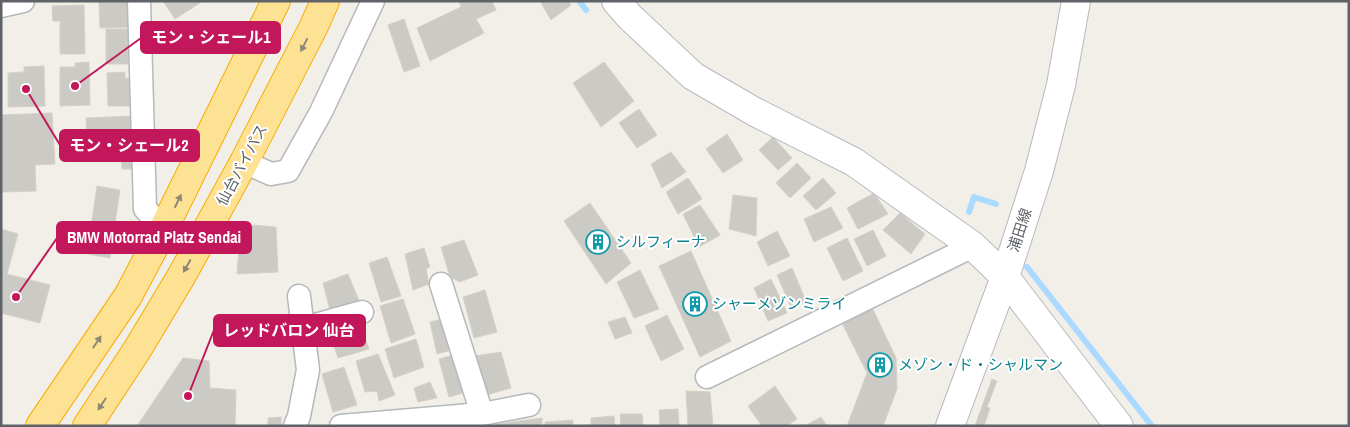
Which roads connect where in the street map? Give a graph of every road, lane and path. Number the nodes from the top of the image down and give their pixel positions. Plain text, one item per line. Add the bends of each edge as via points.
1 (23, 1) edge
2 (139, 1) edge
3 (276, 1) edge
4 (325, 1) edge
5 (373, 1) edge
6 (616, 1) edge
7 (1076, 1) edge
8 (1, 6) edge
9 (244, 162) junction
10 (164, 228) junction
11 (974, 246) junction
12 (1005, 277) junction
13 (299, 296) dead end
14 (440, 298) dead end
15 (362, 312) dead end
16 (304, 328) junction
17 (707, 377) dead end
18 (529, 405) dead end
19 (482, 414) junction
20 (302, 422) edge
21 (40, 426) edge
22 (87, 426) edge
23 (341, 426) edge
24 (950, 426) edge
25 (1119, 426) edge

1 - 8 street
2 - 10 street via 145,209
10 -> 3 highway
4 -> 9 highway, 仙台バイパス
5 - 9 street via 321,112 288,171 271,174
6 - 11 street via 693,76 755,112 854,162
7 - 12 street, 浦田線 via 1061,85 1039,171
9 -> 22 highway, 仙台バイパス via 138,350
21 -> 10 highway via 128,296
11 - 12 street
11 - 17 street
12 - 24 street, 浦田線
12 - 25 street
13 - 16 street
14 - 19 street
15 - 16 street
16 - 20 street via 308,370
18 - 19 street
19 - 23 street

